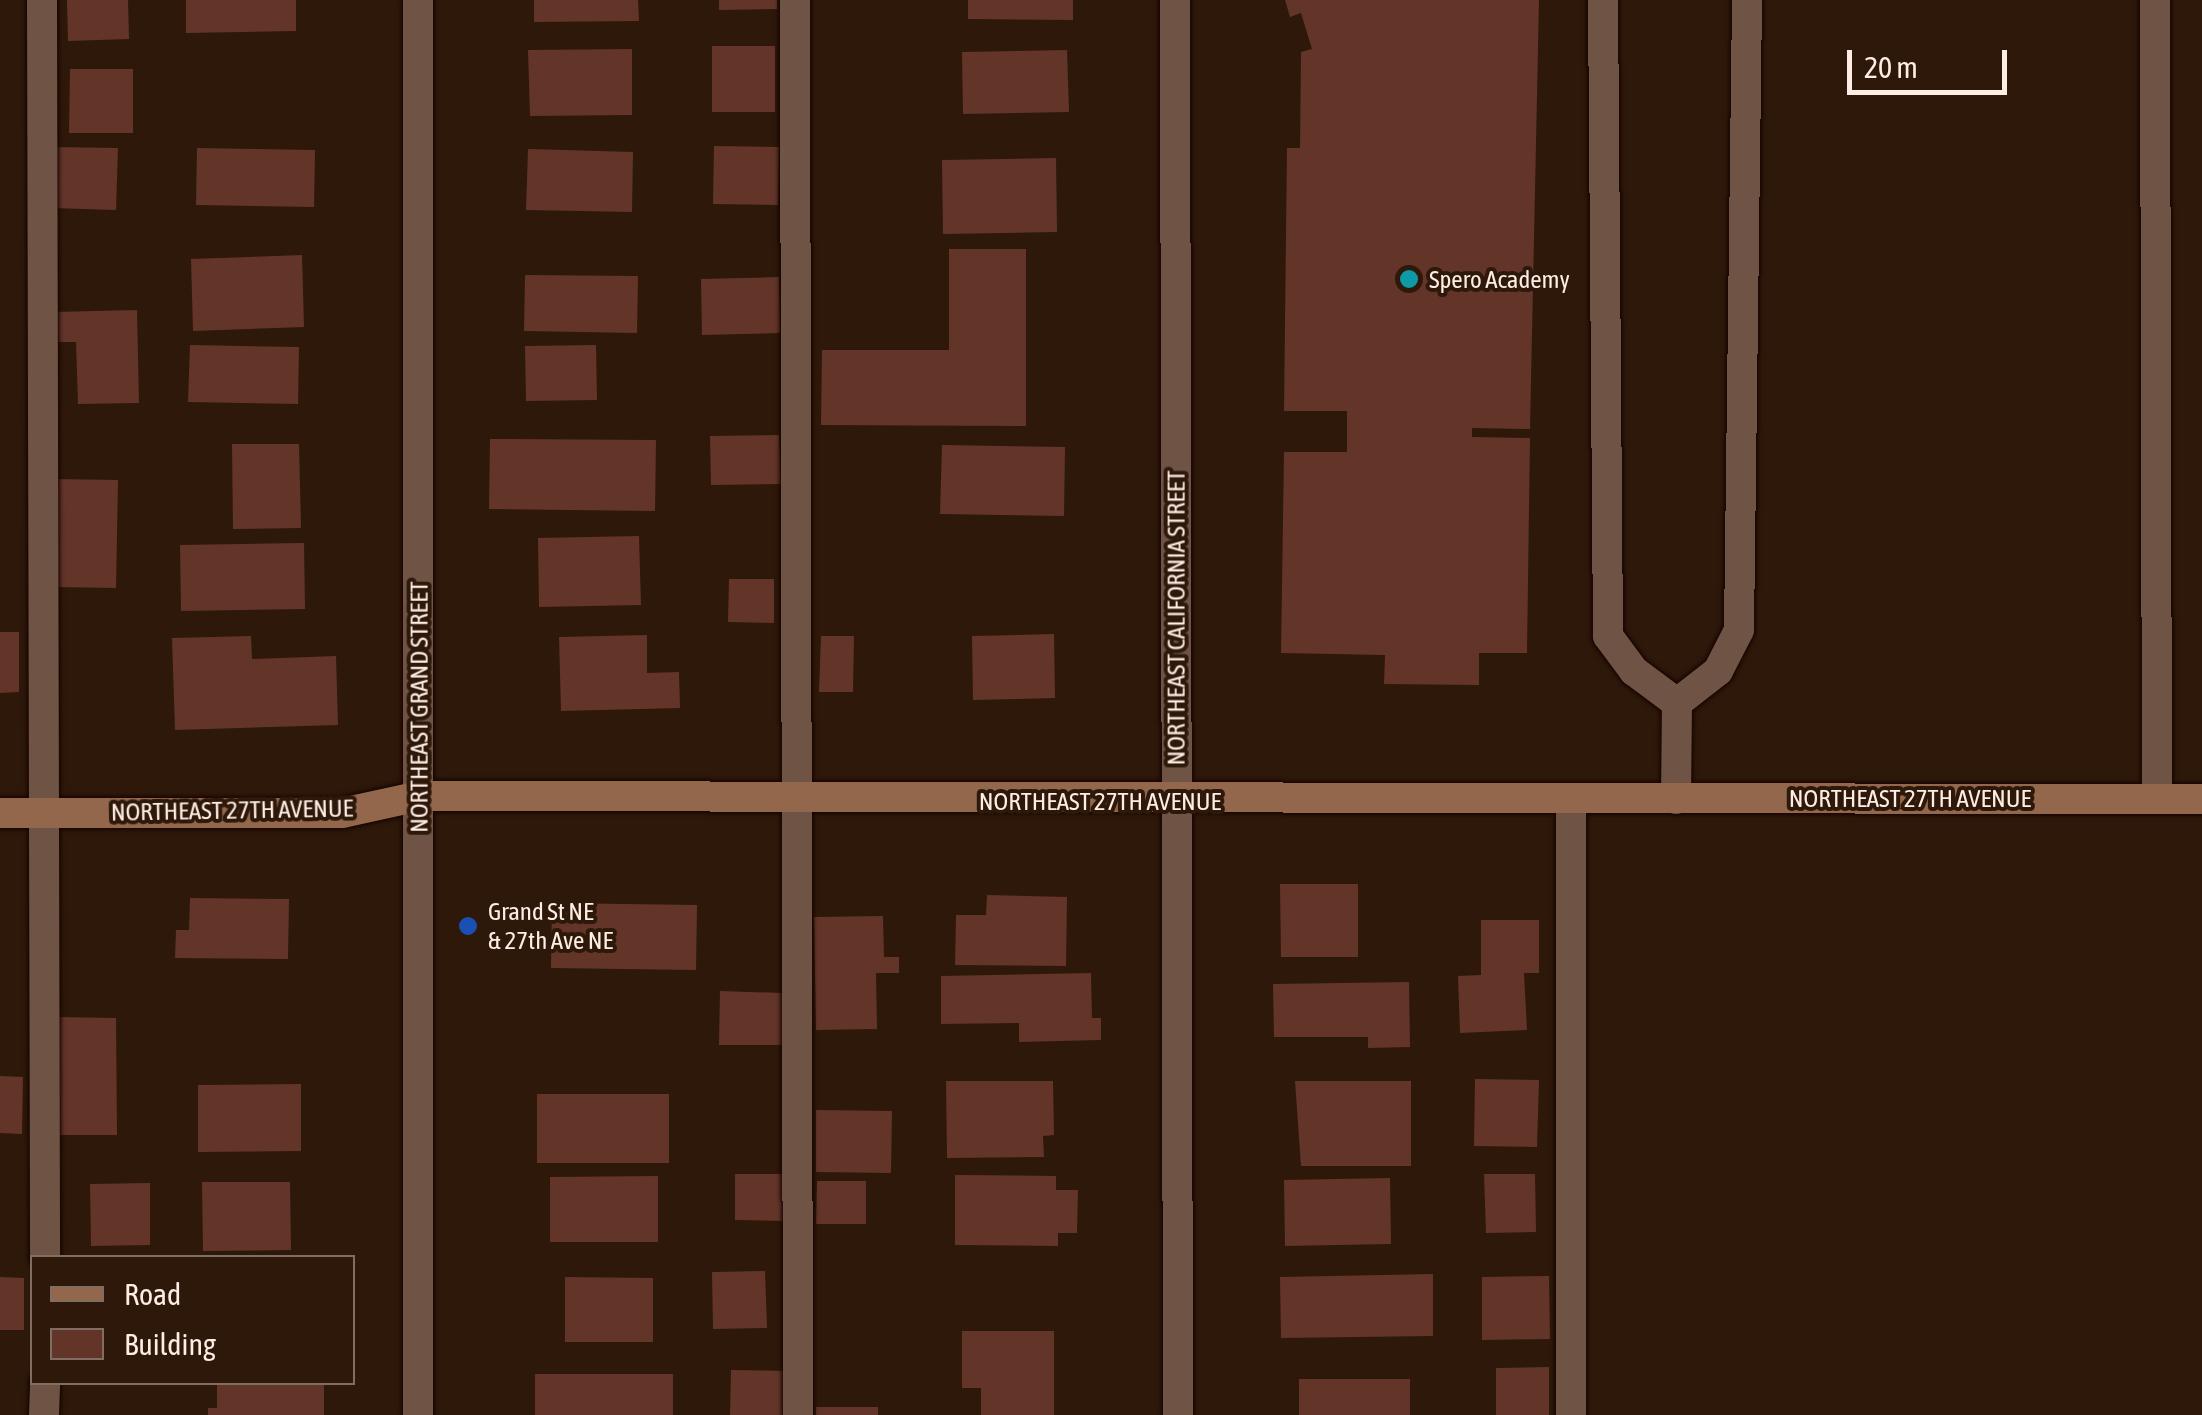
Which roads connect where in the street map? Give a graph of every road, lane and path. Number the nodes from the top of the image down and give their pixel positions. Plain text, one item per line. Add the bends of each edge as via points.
1 (42, 0) edge
2 (418, 0) edge
3 (795, 0) edge
4 (1175, 0) edge
5 (1602, 0) edge
6 (1748, 0) edge
7 (2155, 0) edge
8 (1677, 703) junction
9 (420, 796) junction
10 (795, 798) junction
11 (2157, 798) junction
12 (2202, 798) edge
13 (1676, 799) junction
14 (1571, 800) junction
15 (1175, 802) junction
16 (47, 812) junction
17 (0, 813) edge
18 (45, 1255) edge
19 (44, 1385) edge
20 (44, 1415) edge
21 (418, 1415) edge
22 (798, 1415) edge
23 (1178, 1415) edge
24 (1571, 1415) edge

1 - 16 street
2 - 9 street, NORTHEAST GRAND STREET
3 - 10 street
4 - 15 street, NORTHEAST CALIFORNIA STREET
5 - 8 street via 1608,636 1634,671
6 - 8 street via 1739,630 1718,671
7 - 11 street
8 - 13 street
9 - 10 street, NORTHEAST 27TH AVENUE
9 - 16 street, NORTHEAST 27TH AVENUE via 342,812
9 - 21 street, NORTHEAST GRAND STREET
10 - 15 street, NORTHEAST 27TH AVENUE
10 - 22 street
11 - 12 street, NORTHEAST 27TH AVENUE
11 - 13 street, NORTHEAST 27TH AVENUE
13 - 14 street, NORTHEAST 27TH AVENUE
14 - 15 street, NORTHEAST 27TH AVENUE
14 - 24 street
15 - 23 street, NORTHEAST CALIFORNIA STREET
16 - 17 street, NORTHEAST 27TH AVENUE
16 - 18 street
19 - 20 street

